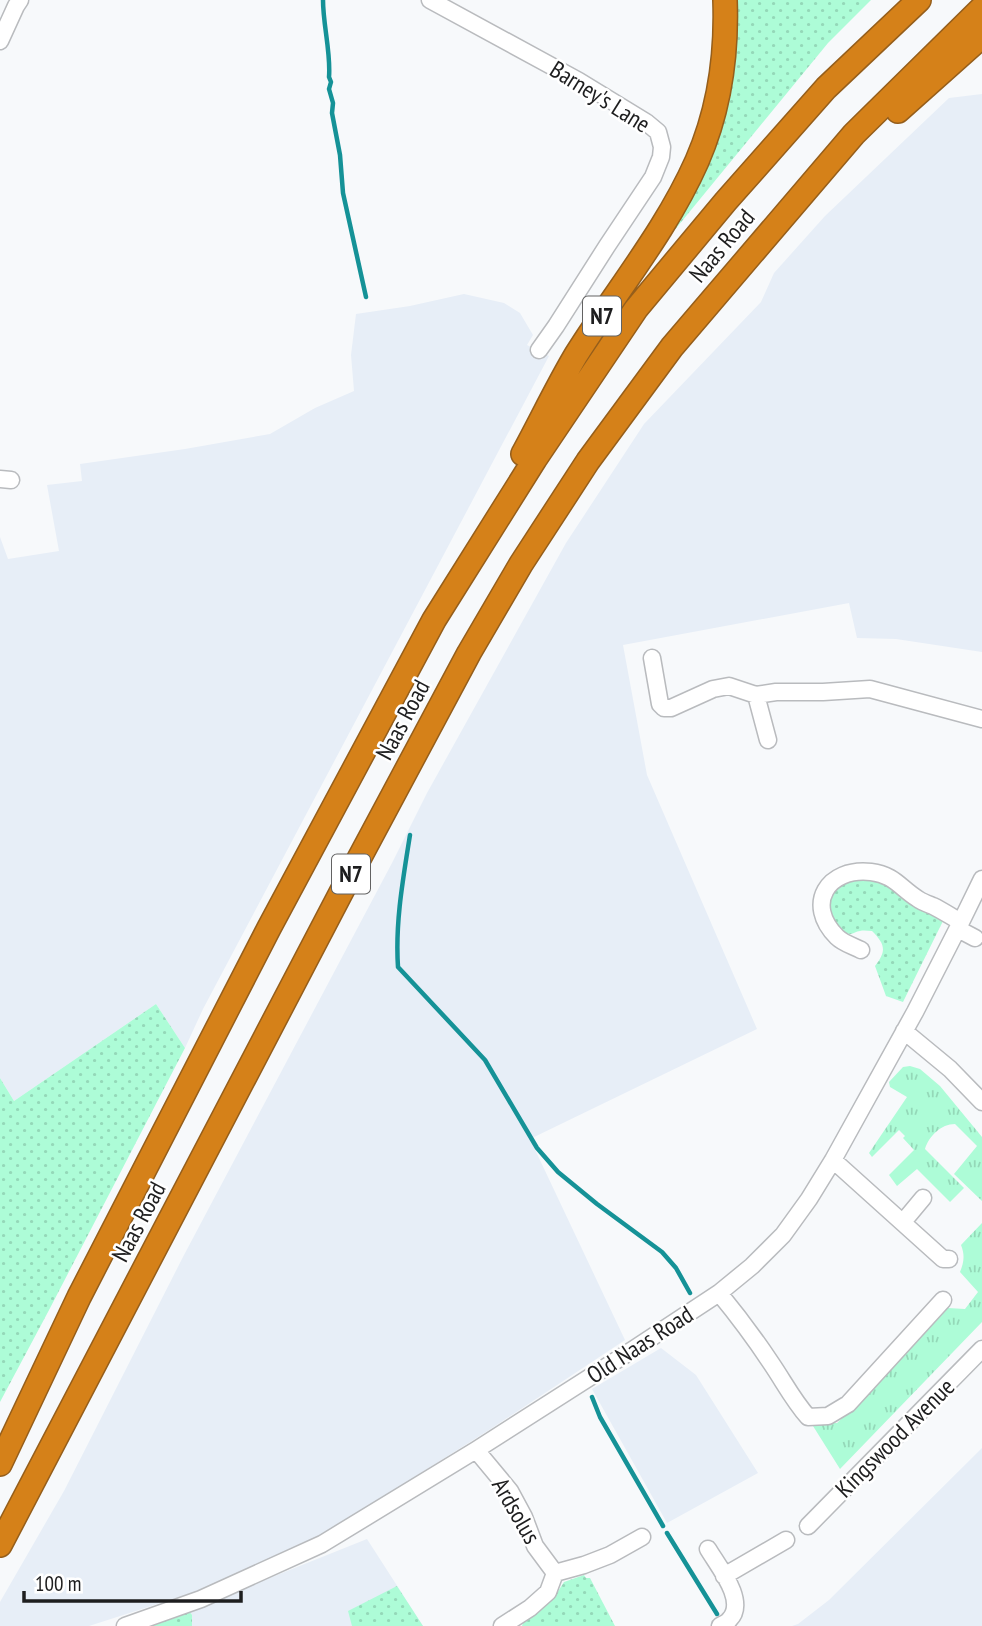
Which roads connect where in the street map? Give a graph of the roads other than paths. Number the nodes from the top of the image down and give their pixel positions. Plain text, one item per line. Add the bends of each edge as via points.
1 (20, 0) edge
2 (430, 0) edge
3 (725, 0) edge
4 (919, 0) edge
5 (982, 8) edge
6 (982, 36) edge
7 (0, 41) edge
8 (761, 241) junction
9 (539, 350) dead end
10 (434, 620) junction
11 (652, 659) dead end
12 (756, 695) junction
13 (982, 719) edge
14 (768, 740) dead end
15 (982, 879) edge
16 (960, 926) junction
17 (975, 938) dead end
18 (861, 950) dead end
19 (904, 1031) junction
20 (982, 1102) edge
21 (833, 1160) junction
22 (923, 1198) dead end
23 (903, 1222) junction
24 (948, 1259) dead end
25 (719, 1293) junction
26 (943, 1300) dead end
27 (982, 1349) edge
28 (476, 1450) junction
29 (0, 1464) edge
30 (808, 1527) dead end
31 (642, 1536) dead end
32 (786, 1540) dead end
33 (0, 1545) edge
34 (708, 1549) dead end
35 (555, 1573) junction
36 (724, 1576) junction
37 (506, 1625) edge
38 (125, 1626) edge
39 (720, 1626) edge

1 - 7 street
2 - 9 street, Barney's Lane via 579,81 658,132 661,157 653,177
3 - 10 highway, N7 via 723,62 710,125 696,162 669,214 575,358
4 - 10 highway, Naas Road / N7 via 826,88 636,309
5 - 8 highway, Naas Road / N7 via 854,134
6 - 8 highway, N7
8 - 33 highway, Naas Road / N7 via 672,347 588,461 469,653
10 - 29 highway, Naas Road / N7 via 91,1272
11 - 12 street via 664,708 729,686
12 - 13 street via 870,689
12 - 14 street
15 - 16 street, Old Naas Road
16 - 17 street
16 - 18 street via 885,875 854,873 830,883 824,891 822,914 838,939
16 - 19 street, Old Naas Road
19 - 20 street
19 - 21 street, Old Naas Road
21 - 23 street
21 - 25 street, Old Naas Road via 783,1235
22 - 23 street
23 - 24 street
25 - 26 street via 808,1417 828,1416 848,1404
25 - 28 street, Old Naas Road
27 - 30 street, Kingswood Avenue
28 - 35 street, Ardsolus via 510,1492 535,1546
28 - 38 street, Old Naas Road via 322,1544 201,1599
31 - 35 street via 610,1555
32 - 36 street
34 - 36 street
35 - 37 street via 548,1592
36 - 39 street via 737,1608

